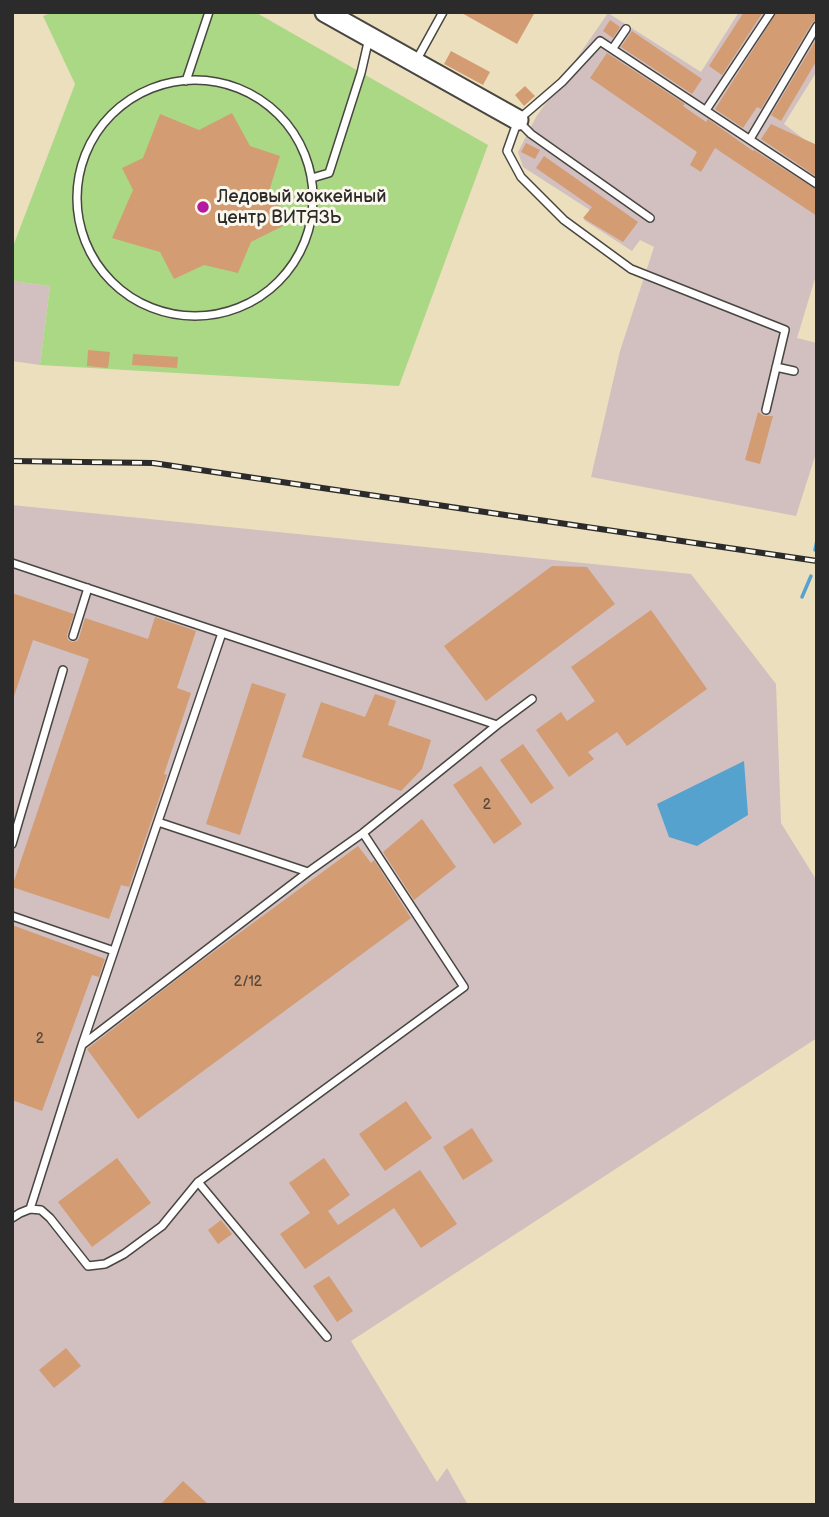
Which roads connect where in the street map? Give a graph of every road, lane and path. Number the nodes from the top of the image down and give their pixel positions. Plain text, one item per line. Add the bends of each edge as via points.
1 (209, 12) edge
2 (325, 12) edge
3 (443, 12) edge
4 (771, 12) edge
5 (348, 18) edge
6 (817, 26) edge
7 (626, 29) dead end
8 (370, 37) junction
9 (613, 48) junction
10 (416, 62) junction
11 (186, 81) junction
12 (706, 110) junction
13 (517, 120) junction
14 (750, 139) junction
15 (312, 178) junction
16 (817, 184) edge
17 (650, 218) dead end
18 (776, 366) junction
19 (794, 371) dead end
20 (766, 410) dead end
21 (12, 563) edge
22 (88, 588) junction
23 (222, 633) junction
24 (73, 636) dead end
25 (63, 670) dead end
26 (532, 699) dead end
27 (497, 725) junction
28 (158, 822) junction
29 (363, 833) junction
30 (12, 844) edge
31 (308, 872) junction
32 (12, 916) edge
33 (114, 951) junction
34 (82, 1045) junction
35 (198, 1182) junction
36 (30, 1209) junction
37 (12, 1219) edge
38 (327, 1336) dead end

1 - 11 lane
2 - 5 street
3 - 10 lane
4 - 12 lane
5 - 8 street
6 - 14 lane
7 - 9 lane
8 - 10 street
8 - 15 lane via 329,173
9 - 12 lane
9 - 13 lane via 600,41
10 - 13 street
11 - 15 lane via 235,87 277,113 305,154
11 - 15 lane via 142,93 107,119 89,146 79,176 77,207 84,238 99,267 120,290 148,306 178,315 210,316 241,307 268,291 290,268 306,240 313,209
12 - 14 lane
13 - 17 lane
13 - 18 lane via 507,151 521,177 564,220 631,269 785,330
14 - 16 lane
18 - 19 lane
18 - 20 lane
21 - 22 lane
22 - 23 lane
22 - 24 lane
23 - 27 lane
23 - 28 lane
25 - 30 lane
26 - 27 lane
27 - 29 lane
28 - 31 lane
28 - 33 lane
29 - 31 lane
29 - 35 lane via 464,987
31 - 34 lane
32 - 33 lane
33 - 34 lane
34 - 36 lane
35 - 36 lane via 162,1226 105,1264 88,1266 50,1218 41,1210
35 - 38 lane
36 - 37 lane

